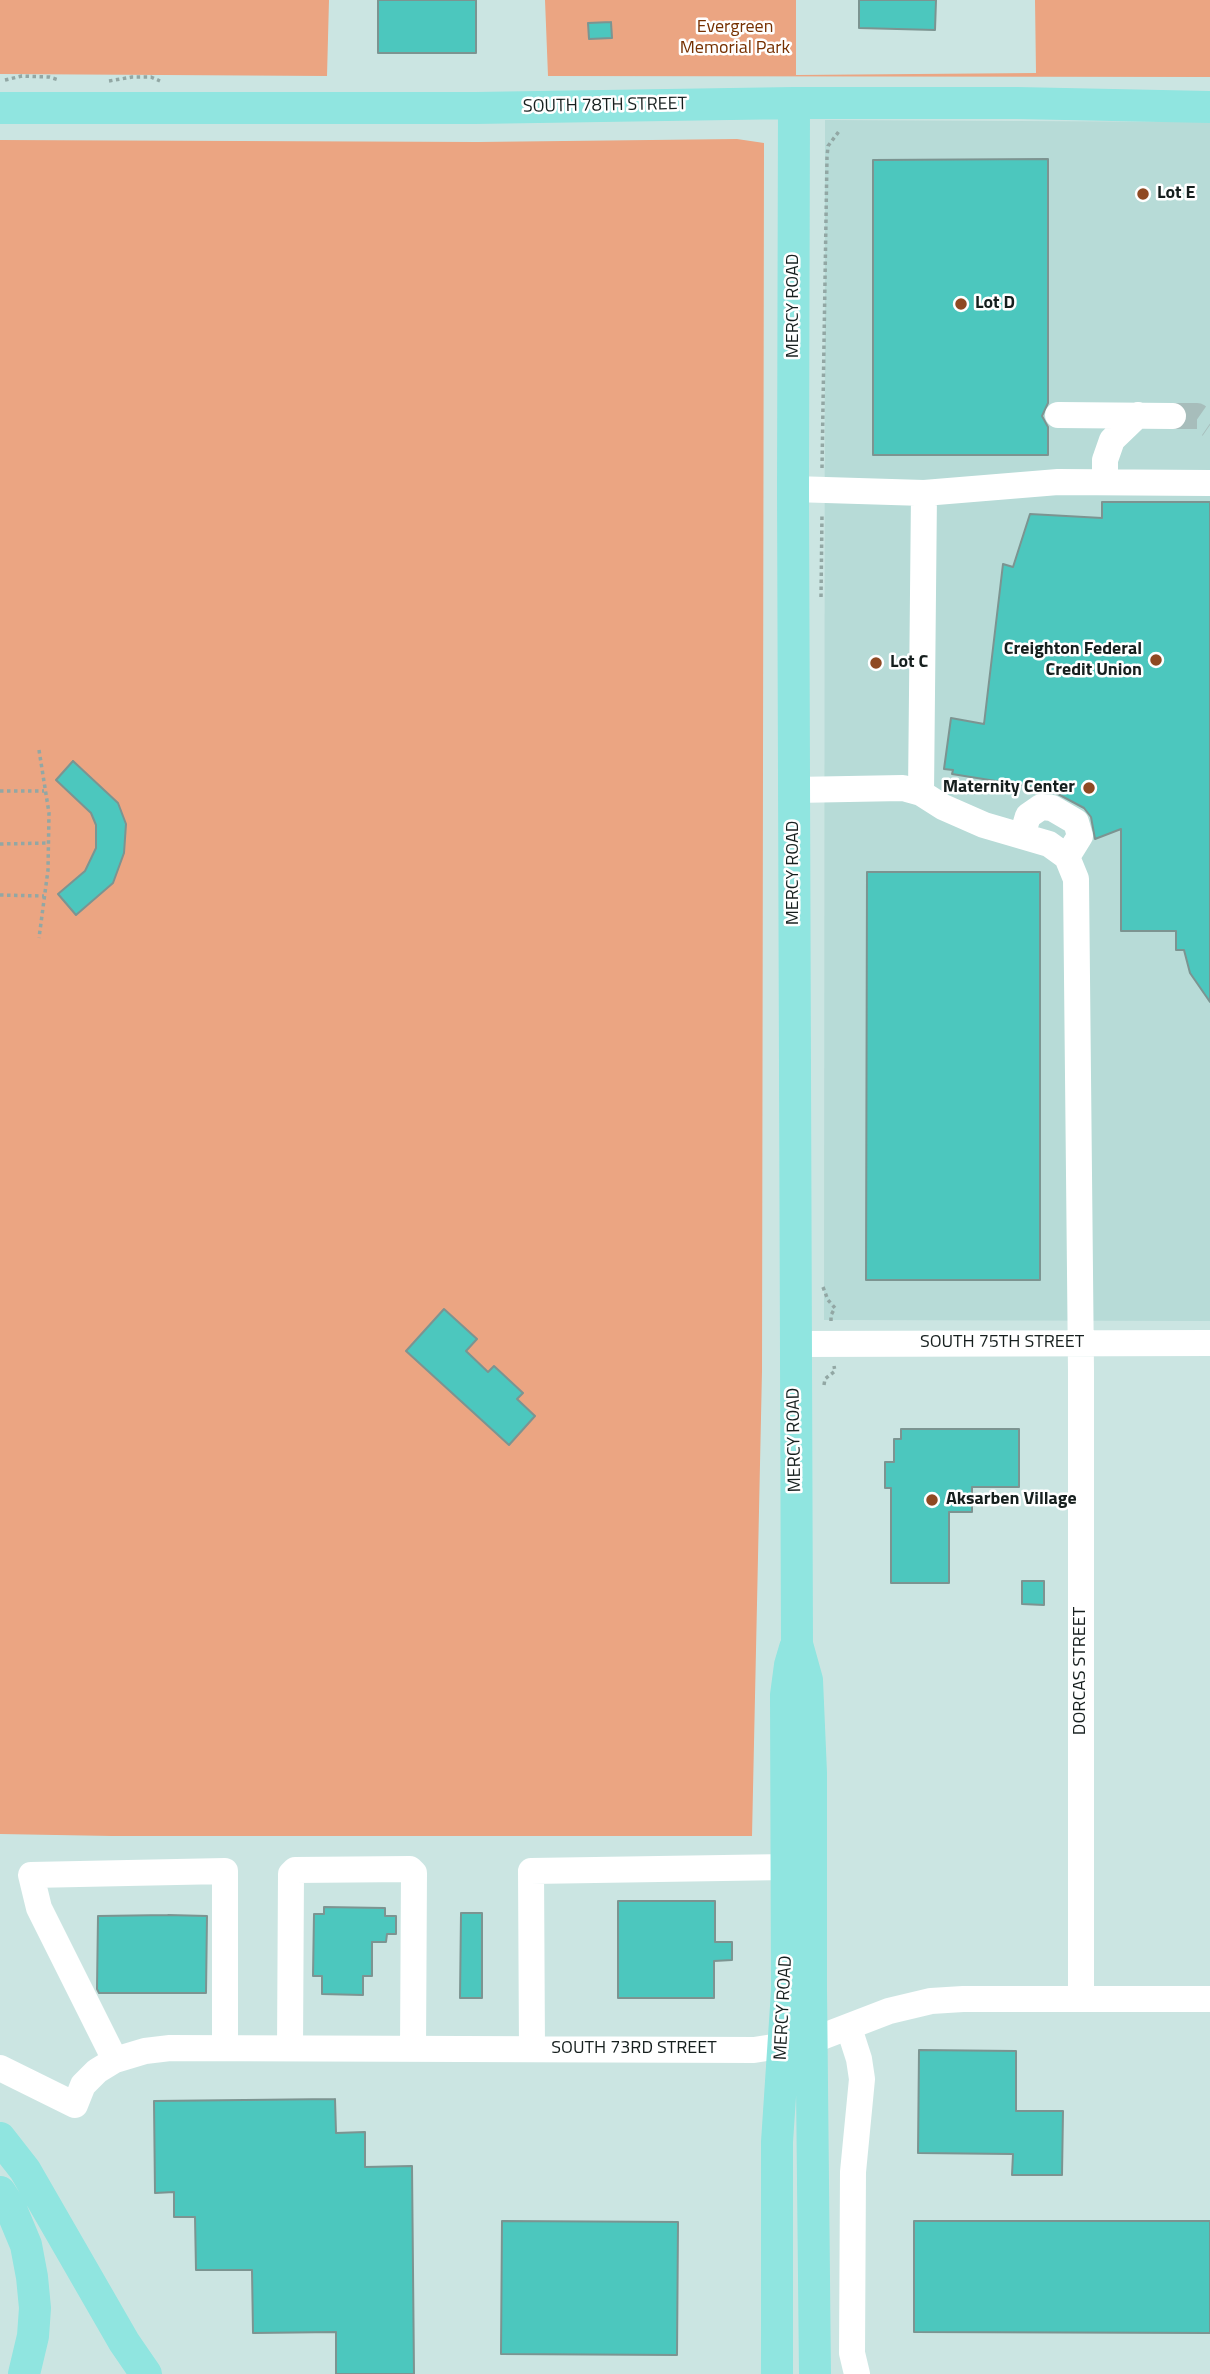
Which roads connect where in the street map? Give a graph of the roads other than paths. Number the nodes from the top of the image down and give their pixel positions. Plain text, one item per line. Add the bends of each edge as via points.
1 (794, 103) junction
2 (1210, 107) edge
3 (0, 108) edge
4 (1058, 415) dead end
5 (1138, 415) junction
6 (1173, 416) tunnel mouth
7 (1104, 482) junction
8 (1210, 483) edge
9 (807, 489) junction
10 (924, 493) junction
11 (794, 790) junction
12 (921, 793) junction
13 (1021, 836) junction
14 (1068, 857) junction
15 (1079, 1343) junction
16 (1210, 1343) edge
17 (795, 1344) junction
18 (797, 1644) junction
19 (787, 1867) junction
20 (1080, 1998) junction
21 (1210, 1999) edge
22 (849, 2028) junction
23 (797, 2044) junction
24 (225, 2048) junction
25 (290, 2048) junction
26 (413, 2048) junction
27 (532, 2049) junction
28 (115, 2060) junction
29 (0, 2068) edge
30 (0, 2138) edge
31 (0, 2192) edge
32 (24, 2374) edge
33 (146, 2374) edge
34 (777, 2374) edge
35 (815, 2374) edge
36 (857, 2374) edge

1 - 2 main road, SOUTH 78TH STREET
1 - 3 main road, SOUTH 78TH STREET
1 - 9 main road, MERCY ROAD
4 - 5 street
5 - 6 street
5 - 7 street via 1112,440
7 - 8 street
7 - 10 street
9 - 10 street
9 - 11 main road, MERCY ROAD
10 - 12 street
11 - 12 street via 903,788
11 - 17 main road, MERCY ROAD
12 - 13 street via 943,807
13 - 14 street via 1049,844
13 - 14 street via 1028,816 1041,807 1052,808 1076,822 1080,836
14 - 15 street, DORCAS STREET via 1076,879
15 - 16 street, SOUTH 75TH STREET
15 - 17 street, SOUTH 75TH STREET
15 - 20 street, DORCAS STREET
17 - 18 main road, MERCY ROAD
18 - 19 main road, MERCY ROAD via 786,1695
18 - 23 main road, MERCY ROAD via 807,1680 811,1773
19 - 23 main road, MERCY ROAD via 787,1991
19 - 27 street via 531,1871
20 - 21 street, SOUTH 73RD STREET
20 - 22 street, SOUTH 73RD STREET via 931,2001 889,2011
22 - 23 street, SOUTH 73RD STREET
22 - 36 street via 862,2078 853,2172 852,2353
23 - 27 street, SOUTH 73RD STREET via 740,2050
23 - 34 main road, MERCY ROAD via 777,2142
23 - 35 main road, MERCY ROAD
24 - 25 street, SOUTH 73RD STREET
24 - 28 street, SOUTH 73RD STREET via 170,2048
24 - 28 street via 225,1871 31,1875 39,1908
25 - 26 street, SOUTH 73RD STREET
25 - 26 street via 291,1874 295,1870 410,1869 414,1873
26 - 27 street, SOUTH 73RD STREET
28 - 29 street, SOUTH 73RD STREET via 83,2085 75,2105
30 - 33 main road via 25,2170
31 - 32 main road via 26,2245 32,2277 33,2336

